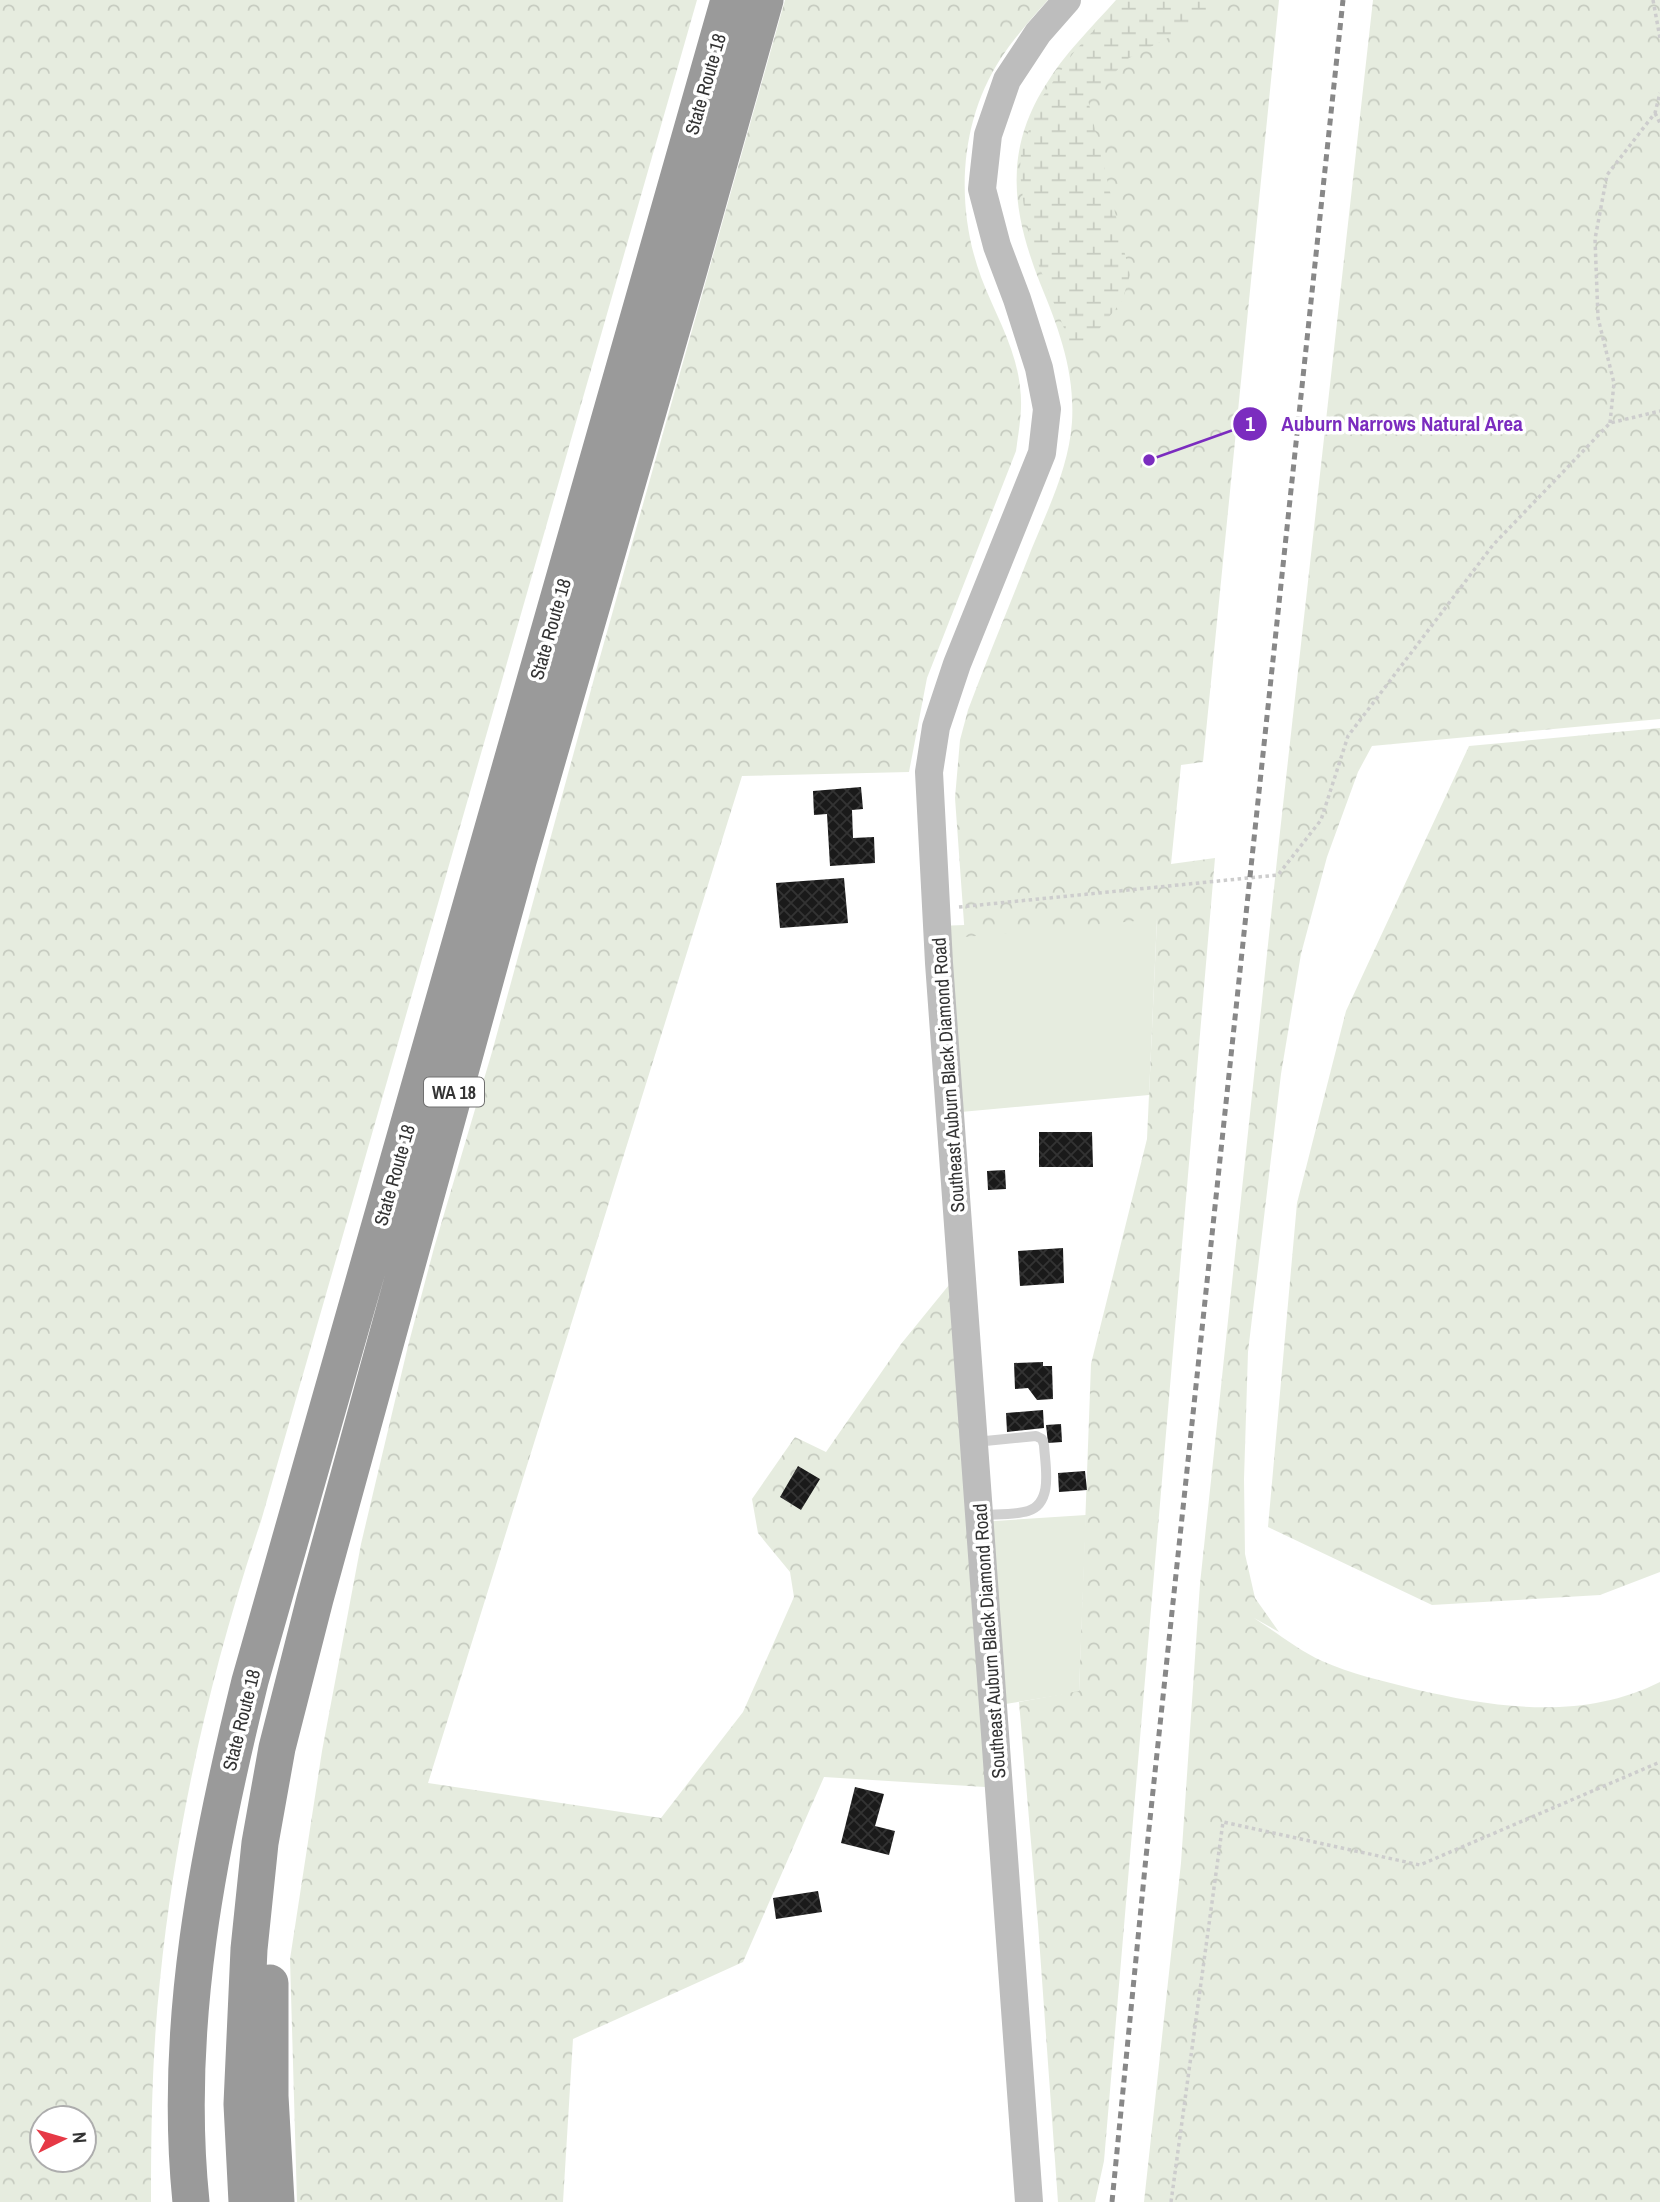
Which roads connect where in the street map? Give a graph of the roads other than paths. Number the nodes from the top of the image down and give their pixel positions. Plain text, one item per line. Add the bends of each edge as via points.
1 (729, 0) edge
2 (765, 0) edge
3 (1067, 0) edge
4 (974, 1442) junction
5 (980, 1515) junction
6 (315, 1599) junction
7 (185, 2191) edge
8 (247, 2202) edge
9 (276, 2202) edge
10 (1029, 2202) edge

1 - 7 highway, State Route 18 / WA 18 via 247,1695 214,1834 201,1915 188,2048
2 - 6 highway, State Route 18 / WA 18 via 518,861
3 - 4 main road, Southeast Auburn Black Diamond Road via 1007,80 988,135 982,189 1039,368 1047,409 1042,453 957,664 936,727 929,772
4 - 5 main road, Southeast Auburn Black Diamond Road
4 - 5 lane via 1037,1436 1044,1445 1046,1487 1040,1504 1028,1511
5 - 10 main road, Southeast Auburn Black Diamond Road
6 - 8 highway, State Route 18 / WA 18 via 277,1748 252,1911 242,2090
6 - 9 highway via 273,1925 269,2038

